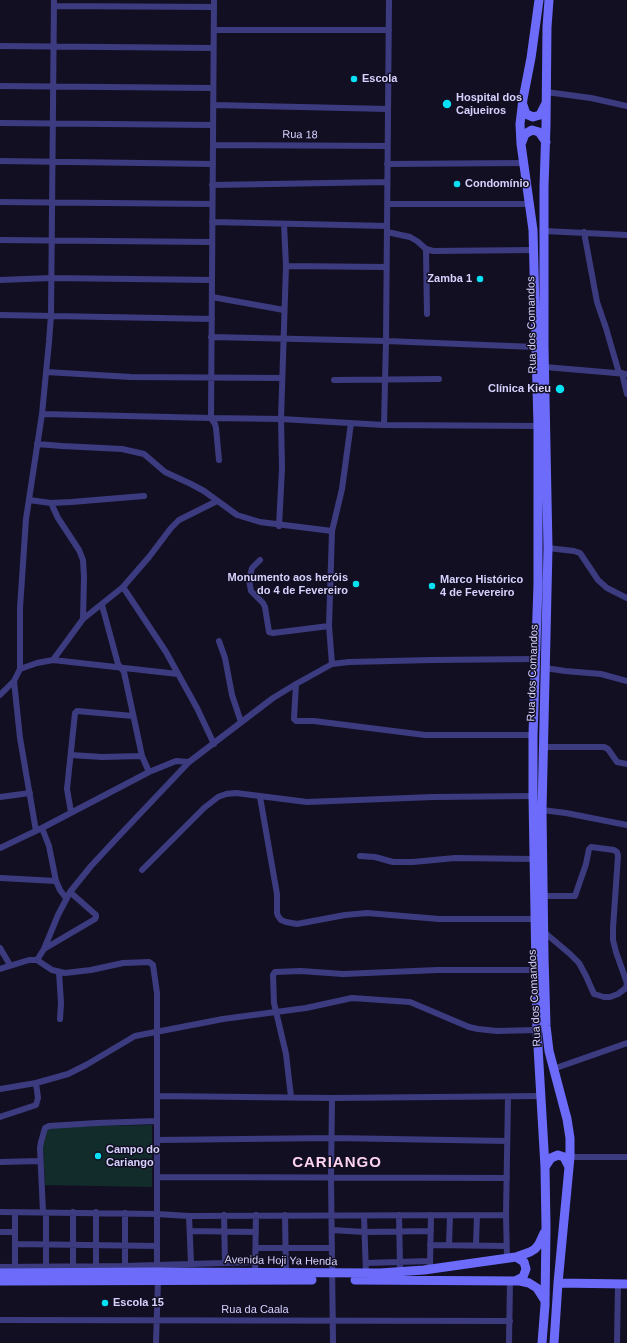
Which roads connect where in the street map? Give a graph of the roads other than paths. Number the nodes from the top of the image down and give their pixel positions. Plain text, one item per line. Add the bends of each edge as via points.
1 (389, 0) edge
2 (539, 0) edge
3 (549, 0) edge
4 (54, 3) edge
5 (214, 3) edge
6 (214, 30) junction
7 (389, 30) junction
8 (0, 46) edge
9 (54, 47) junction
10 (213, 48) junction
11 (53, 85) junction
12 (0, 86) edge
13 (213, 88) junction
14 (546, 97) junction
15 (522, 99) junction
16 (213, 105) junction
17 (627, 106) edge
18 (388, 109) junction
19 (0, 123) edge
20 (53, 124) junction
21 (213, 125) junction
22 (546, 142) junction
23 (522, 144) junction
24 (213, 145) junction
25 (388, 146) junction
26 (0, 161) edge
27 (52, 163) junction
28 (524, 163) junction
29 (213, 164) junction
30 (387, 164) junction
31 (387, 182) junction
32 (212, 185) junction
33 (0, 202) edge
34 (52, 202) junction
35 (212, 204) junction
36 (387, 204) junction
37 (530, 204) junction
38 (212, 222) junction
39 (284, 224) junction
40 (387, 229) junction
41 (544, 231) junction
42 (584, 232) junction
43 (627, 235) edge
44 (0, 240) edge
45 (52, 240) junction
46 (212, 242) junction
47 (426, 249) junction
48 (534, 250) junction
49 (286, 266) junction
50 (386, 267) junction
51 (51, 278) junction
52 (0, 280) edge
53 (212, 280) junction
54 (212, 297) junction
55 (284, 310) junction
56 (427, 314) dead end
57 (0, 315) edge
58 (51, 315) junction
59 (212, 318) junction
60 (211, 337) junction
61 (284, 338) junction
62 (386, 341) junction
63 (535, 347) junction
64 (545, 367) junction
65 (46, 372) junction
66 (623, 373) edge
67 (211, 378) junction
68 (282, 378) junction
69 (385, 379) junction
70 (439, 379) dead end
71 (334, 380) dead end
72 (627, 394) edge
73 (42, 414) junction
74 (211, 418) junction
75 (281, 418) junction
76 (351, 423) junction
77 (384, 425) junction
78 (538, 426) junction
79 (37, 444) junction
80 (219, 460) dead end
81 (144, 496) dead end
82 (29, 500) junction
83 (217, 501) junction
84 (51, 503) junction
85 (279, 526) junction
86 (332, 531) junction
87 (548, 548) junction
88 (260, 560) dead end
89 (123, 587) junction
90 (627, 598) edge
91 (102, 605) junction
92 (83, 618) junction
93 (329, 626) junction
94 (219, 641) dead end
95 (536, 659) junction
96 (53, 660) junction
97 (332, 664) junction
98 (122, 668) junction
99 (545, 668) junction
100 (20, 669) junction
101 (178, 674) junction
102 (14, 681) junction
103 (627, 681) edge
104 (296, 684) junction
105 (0, 695) edge
106 (133, 716) junction
107 (241, 722) junction
108 (533, 735) junction
109 (214, 744) junction
110 (543, 747) junction
111 (71, 755) junction
112 (142, 756) junction
113 (189, 762) junction
114 (627, 764) edge
115 (149, 772) junction
116 (30, 793) junction
117 (533, 796) junction
118 (0, 797) edge
119 (260, 797) junction
120 (542, 810) junction
121 (71, 812) junction
122 (627, 825) edge
123 (39, 829) junction
124 (0, 848) edge
125 (360, 856) dead end
126 (533, 859) junction
127 (142, 870) dead end
128 (1, 878) edge
129 (56, 881) junction
130 (70, 892) junction
131 (544, 896) junction
132 (66, 898) junction
133 (534, 919) junction
134 (544, 932) junction
135 (0, 948) edge
136 (44, 949) junction
137 (37, 960) junction
138 (10, 965) junction
139 (0, 969) edge
140 (536, 970) junction
141 (59, 972) junction
142 (276, 1012) junction
143 (60, 1019) dead end
144 (537, 1030) junction
145 (157, 1032) junction
146 (627, 1043) edge
147 (553, 1069) junction
148 (36, 1084) junction
149 (0, 1089) edge
150 (157, 1096) junction
151 (541, 1096) junction
152 (291, 1097) junction
153 (508, 1097) junction
154 (332, 1098) junction
155 (0, 1117) edge
156 (157, 1121) junction
157 (332, 1138) junction
158 (157, 1140) junction
159 (507, 1142) junction
160 (570, 1157) junction
161 (627, 1158) edge
162 (40, 1161) junction
163 (0, 1162) edge
164 (545, 1167) junction
165 (569, 1167) junction
166 (158, 1177) junction
167 (331, 1177) junction
168 (507, 1178) junction
169 (0, 1212) edge
170 (15, 1212) junction
171 (45, 1212) junction
172 (73, 1212) junction
173 (96, 1212) junction
174 (125, 1213) junction
175 (157, 1214) junction
176 (256, 1215) junction
177 (285, 1215) junction
178 (332, 1215) junction
179 (399, 1215) junction
180 (430, 1215) junction
181 (450, 1215) junction
182 (477, 1215) junction
183 (506, 1215) junction
184 (189, 1216) junction
185 (224, 1216) junction
186 (364, 1216) junction
187 (546, 1227) junction
188 (332, 1230) junction
189 (190, 1231) junction
190 (224, 1231) junction
191 (399, 1231) junction
192 (0, 1232) edge
193 (15, 1232) junction
194 (256, 1232) junction
195 (365, 1232) junction
196 (430, 1232) junction
197 (15, 1244) junction
198 (46, 1244) junction
199 (430, 1244) junction
200 (73, 1245) junction
201 (96, 1245) junction
202 (124, 1245) junction
203 (449, 1245) junction
204 (476, 1245) junction
205 (157, 1246) junction
206 (506, 1246) junction
207 (256, 1248) junction
208 (286, 1248) junction
209 (332, 1248) junction
210 (512, 1257) junction
211 (225, 1262) junction
212 (256, 1262) junction
213 (366, 1262) junction
214 (400, 1262) junction
215 (191, 1263) junction
216 (431, 1265) junction
217 (96, 1266) junction
218 (125, 1266) junction
219 (0, 1267) edge
220 (15, 1267) junction
221 (46, 1267) junction
222 (73, 1267) junction
223 (157, 1272) junction
224 (400, 1272) junction
225 (0, 1273) edge
226 (255, 1273) junction
227 (286, 1274) junction
228 (366, 1274) junction
229 (333, 1277) junction
230 (513, 1280) junction
231 (0, 1281) edge
232 (558, 1282) junction
233 (622, 1284) edge
234 (545, 1300) junction
235 (0, 1320) edge
236 (156, 1320) junction
237 (333, 1320) junction
238 (510, 1321) junction
239 (156, 1343) edge
240 (333, 1343) edge
241 (509, 1343) edge
242 (542, 1343) edge
243 (554, 1343) edge
244 (617, 1343) edge

1 - 7 street
2 - 15 main road, Rua dos Comandos
3 - 14 main road, Rua dos Comandos
4 - 5 street
4 - 9 street
5 - 6 street
6 - 7 street
6 - 10 street
7 - 18 street
8 - 9 street
9 - 10 street
9 - 11 street
10 - 13 street
11 - 12 street
11 - 13 street
11 - 20 street
13 - 16 street
14 - 15 main road via 543,112 540,116 533,117 524,111
14 - 17 street via 591,98
14 - 22 main road, Rua dos Comandos
15 - 23 main road, Rua dos Comandos
16 - 18 street
16 - 21 street
18 - 25 street
19 - 20 street
20 - 21 street
20 - 27 street
21 - 24 street
22 - 23 main road via 539,132 532,130 526,134
22 - 41 main road, Rua dos Comandos
23 - 28 main road, Rua dos Comandos
24 - 25 street, Rua 18
24 - 29 street
25 - 30 street
26 - 27 street
27 - 29 street
27 - 34 street
28 - 30 street
28 - 37 main road, Rua dos Comandos
29 - 32 street
30 - 31 street
31 - 32 street
31 - 36 street
32 - 35 street
33 - 34 street
34 - 35 street
34 - 45 street
35 - 38 street
36 - 37 street
36 - 40 street
37 - 48 main road, Rua dos Comandos
38 - 39 street
38 - 46 street
39 - 40 street
39 - 49 street
40 - 47 street via 410,237
40 - 50 street
41 - 42 street
41 - 64 main road, Rua dos Comandos
42 - 43 street
42 - 66 street via 597,302
44 - 45 street
45 - 46 street
45 - 51 street
46 - 53 street
47 - 48 street
47 - 56 street
48 - 63 main road, Rua dos Comandos
49 - 50 street
49 - 55 street
50 - 62 street
51 - 52 street
51 - 53 street
51 - 58 street
53 - 54 street
54 - 55 street
54 - 59 street
55 - 61 street
57 - 58 street
58 - 59 street
58 - 65 street
59 - 60 street
60 - 61 street
60 - 67 street
61 - 62 street
61 - 68 street
62 - 63 street
62 - 69 street
63 - 78 main road, Rua dos Comandos
64 - 66 street
64 - 87 main road, Rua dos Comandos
65 - 67 street
65 - 73 street
66 - 72 street
67 - 68 street
67 - 74 street
68 - 75 street
69 - 70 street
69 - 71 street
69 - 77 street
73 - 74 street
73 - 79 street
74 - 75 street
74 - 80 street via 216,428
75 - 76 street
75 - 85 street
76 - 77 street
76 - 86 street via 342,489
77 - 78 street
78 - 95 main road, Rua dos Comandos
79 - 82 street
79 - 83 street via 122,449 144,454 166,472
81 - 84 street
82 - 84 street
82 - 100 street via 20,608
83 - 85 street via 237,515
83 - 89 street via 179,520
84 - 92 street via 83,560
85 - 86 street
86 - 93 street
87 - 90 street via 580,553 598,580 607,588
87 - 99 main road, Rua dos Comandos
88 - 93 street via 252,568 249,580 252,591 265,607 269,632
89 - 91 street
89 - 101 street
91 - 92 street
91 - 98 street via 118,664
92 - 96 street
93 - 97 street
94 - 107 street
95 - 97 street
95 - 108 main road, Rua dos Comandos
96 - 98 street
96 - 100 street
97 - 104 street
98 - 101 street
98 - 106 street
99 - 103 street via 602,674
99 - 110 main road, Rua dos Comandos
100 - 102 street
101 - 109 street
102 - 105 street
102 - 116 street via 20,738
104 - 107 street
104 - 108 street via 294,720 297,722 314,721 425,735
106 - 111 street via 77,711
106 - 112 street
107 - 109 street
108 - 117 main road, Rua dos Comandos
109 - 113 street
110 - 114 street via 604,747 617,762
110 - 120 main road, Rua dos Comandos
111 - 112 street
111 - 121 street via 67,793
112 - 115 street
113 - 115 street via 176,761
113 - 130 street
115 - 121 street
116 - 118 street
116 - 123 street
117 - 119 street via 313,802
117 - 126 main road, Rua dos Comandos
119 - 127 street via 236,793 218,797
119 - 133 street via 277,894 277,913 286,922 297,924 367,913 433,919
120 - 122 street
120 - 131 main road, Rua dos Comandos
121 - 123 street
123 - 124 street
123 - 129 street via 49,846
125 - 126 street via 394,862 455,858
126 - 133 main road, Rua dos Comandos
128 - 129 street
129 - 132 street
130 - 132 street
130 - 136 street via 96,915 95,919
131 - 134 main road, Rua dos Comandos
131 - 134 street via 575,896 590,847 617,852 613,940 627,982 626,988 610,997 594,994 579,963
132 - 136 street
133 - 140 main road, Rua dos Comandos
134 - 147 main road, Rua dos Comandos via 546,1026
135 - 138 street
136 - 137 street
137 - 138 street
137 - 141 street
138 - 139 street
140 - 142 street via 438,970 343,974 278,971 274,975
140 - 144 main road, Rua dos Comandos
141 - 143 street
141 - 145 street via 78,972 123,963 150,962 156,981
142 - 144 street via 352,998 404,1001 478,1029
142 - 145 street
142 - 152 street via 286,1054
144 - 151 main road, Rua dos Comandos
145 - 148 street via 133,1036 68,1074
145 - 150 street
146 - 147 street
147 - 160 main road, Rua dos Comandos via 567,1119
148 - 149 street
148 - 155 street via 36,1105
150 - 152 street
150 - 156 street
151 - 153 street
151 - 164 main road, Rua dos Comandos
152 - 154 street
153 - 154 street
153 - 159 street
154 - 157 street
156 - 158 street
156 - 162 street via 49,1126 45,1128 41,1142
157 - 158 street
157 - 159 street
157 - 167 street
158 - 166 street
159 - 168 street
160 - 161 street
160 - 165 main road, Rua dos Comandos
162 - 163 street
162 - 171 street
164 - 165 main road via 551,1158 558,1155 564,1157
164 - 187 main road, Rua dos Comandos
165 - 232 main road, Rua dos Comandos
166 - 167 street
166 - 175 street
167 - 168 street
167 - 178 street
168 - 183 street
169 - 170 street
170 - 171 street
170 - 193 street
171 - 172 street
171 - 198 street
172 - 173 street
172 - 200 street
173 - 174 street
173 - 201 street
174 - 175 street
174 - 202 street
175 - 184 street
175 - 205 street
176 - 177 street
176 - 185 street
176 - 194 street
177 - 178 street
177 - 208 street
178 - 186 street
178 - 188 street
179 - 180 street
179 - 186 street
179 - 191 street
180 - 181 street
180 - 196 street
181 - 182 street
181 - 203 street
182 - 183 street
182 - 204 street
183 - 206 street
184 - 185 street
184 - 189 street
185 - 190 street
186 - 195 street
187 - 210 main road, Avenida Hoji Ya Henda via 535,1249
187 - 234 main road, Rua dos Comandos
188 - 195 street
188 - 209 street
189 - 190 street
189 - 215 street
190 - 194 street
190 - 211 street
191 - 195 street
191 - 196 street
191 - 214 street
192 - 193 street
193 - 197 street
194 - 207 street
195 - 213 street
196 - 199 street
197 - 198 street
197 - 220 street
198 - 200 street
198 - 221 street
199 - 203 street
199 - 216 street
200 - 201 street
200 - 222 street
201 - 202 street
201 - 217 street
202 - 205 street
202 - 218 street
203 - 204 street
204 - 206 street
205 - 223 street
206 - 210 street
207 - 208 street
207 - 212 street
208 - 209 street
208 - 227 street
209 - 229 street
210 - 216 main road, Avenida Hoji Ya Henda
210 - 230 main road via 524,1262 526,1270 523,1277
211 - 212 street
211 - 215 street
212 - 226 street
213 - 214 street
213 - 228 street
214 - 216 street
214 - 224 street
215 - 223 street
216 - 224 main road, Avenida Hoji Ya Henda
217 - 218 street
217 - 222 street
218 - 223 street
219 - 220 street
220 - 221 street
221 - 222 street
223 - 225 main road, Avenida Hoji Ya Henda
223 - 226 main road, Avenida Hoji Ya Henda
223 - 229 main road, Avenida Hoji Ya Henda
223 - 231 main road, Avenida Hoji Ya Henda
223 - 236 street
224 - 228 main road, Avenida Hoji Ya Henda
226 - 227 main road, Avenida Hoji Ya Henda
227 - 229 main road, Avenida Hoji Ya Henda
228 - 229 main road, Avenida Hoji Ya Henda
229 - 230 main road, Avenida Hoji Ya Henda
229 - 237 street
230 - 234 main road, Avenida Hoji Ya Henda via 533,1285
230 - 238 street
232 - 233 main road
232 - 243 main road, Rua dos Comandos
233 - 244 street
234 - 242 main road, Rua dos Comandos
235 - 236 street, Rua da Caala
236 - 237 street, Rua da Caala
236 - 239 street
237 - 238 street, Rua da Caala
237 - 240 street
238 - 241 street

